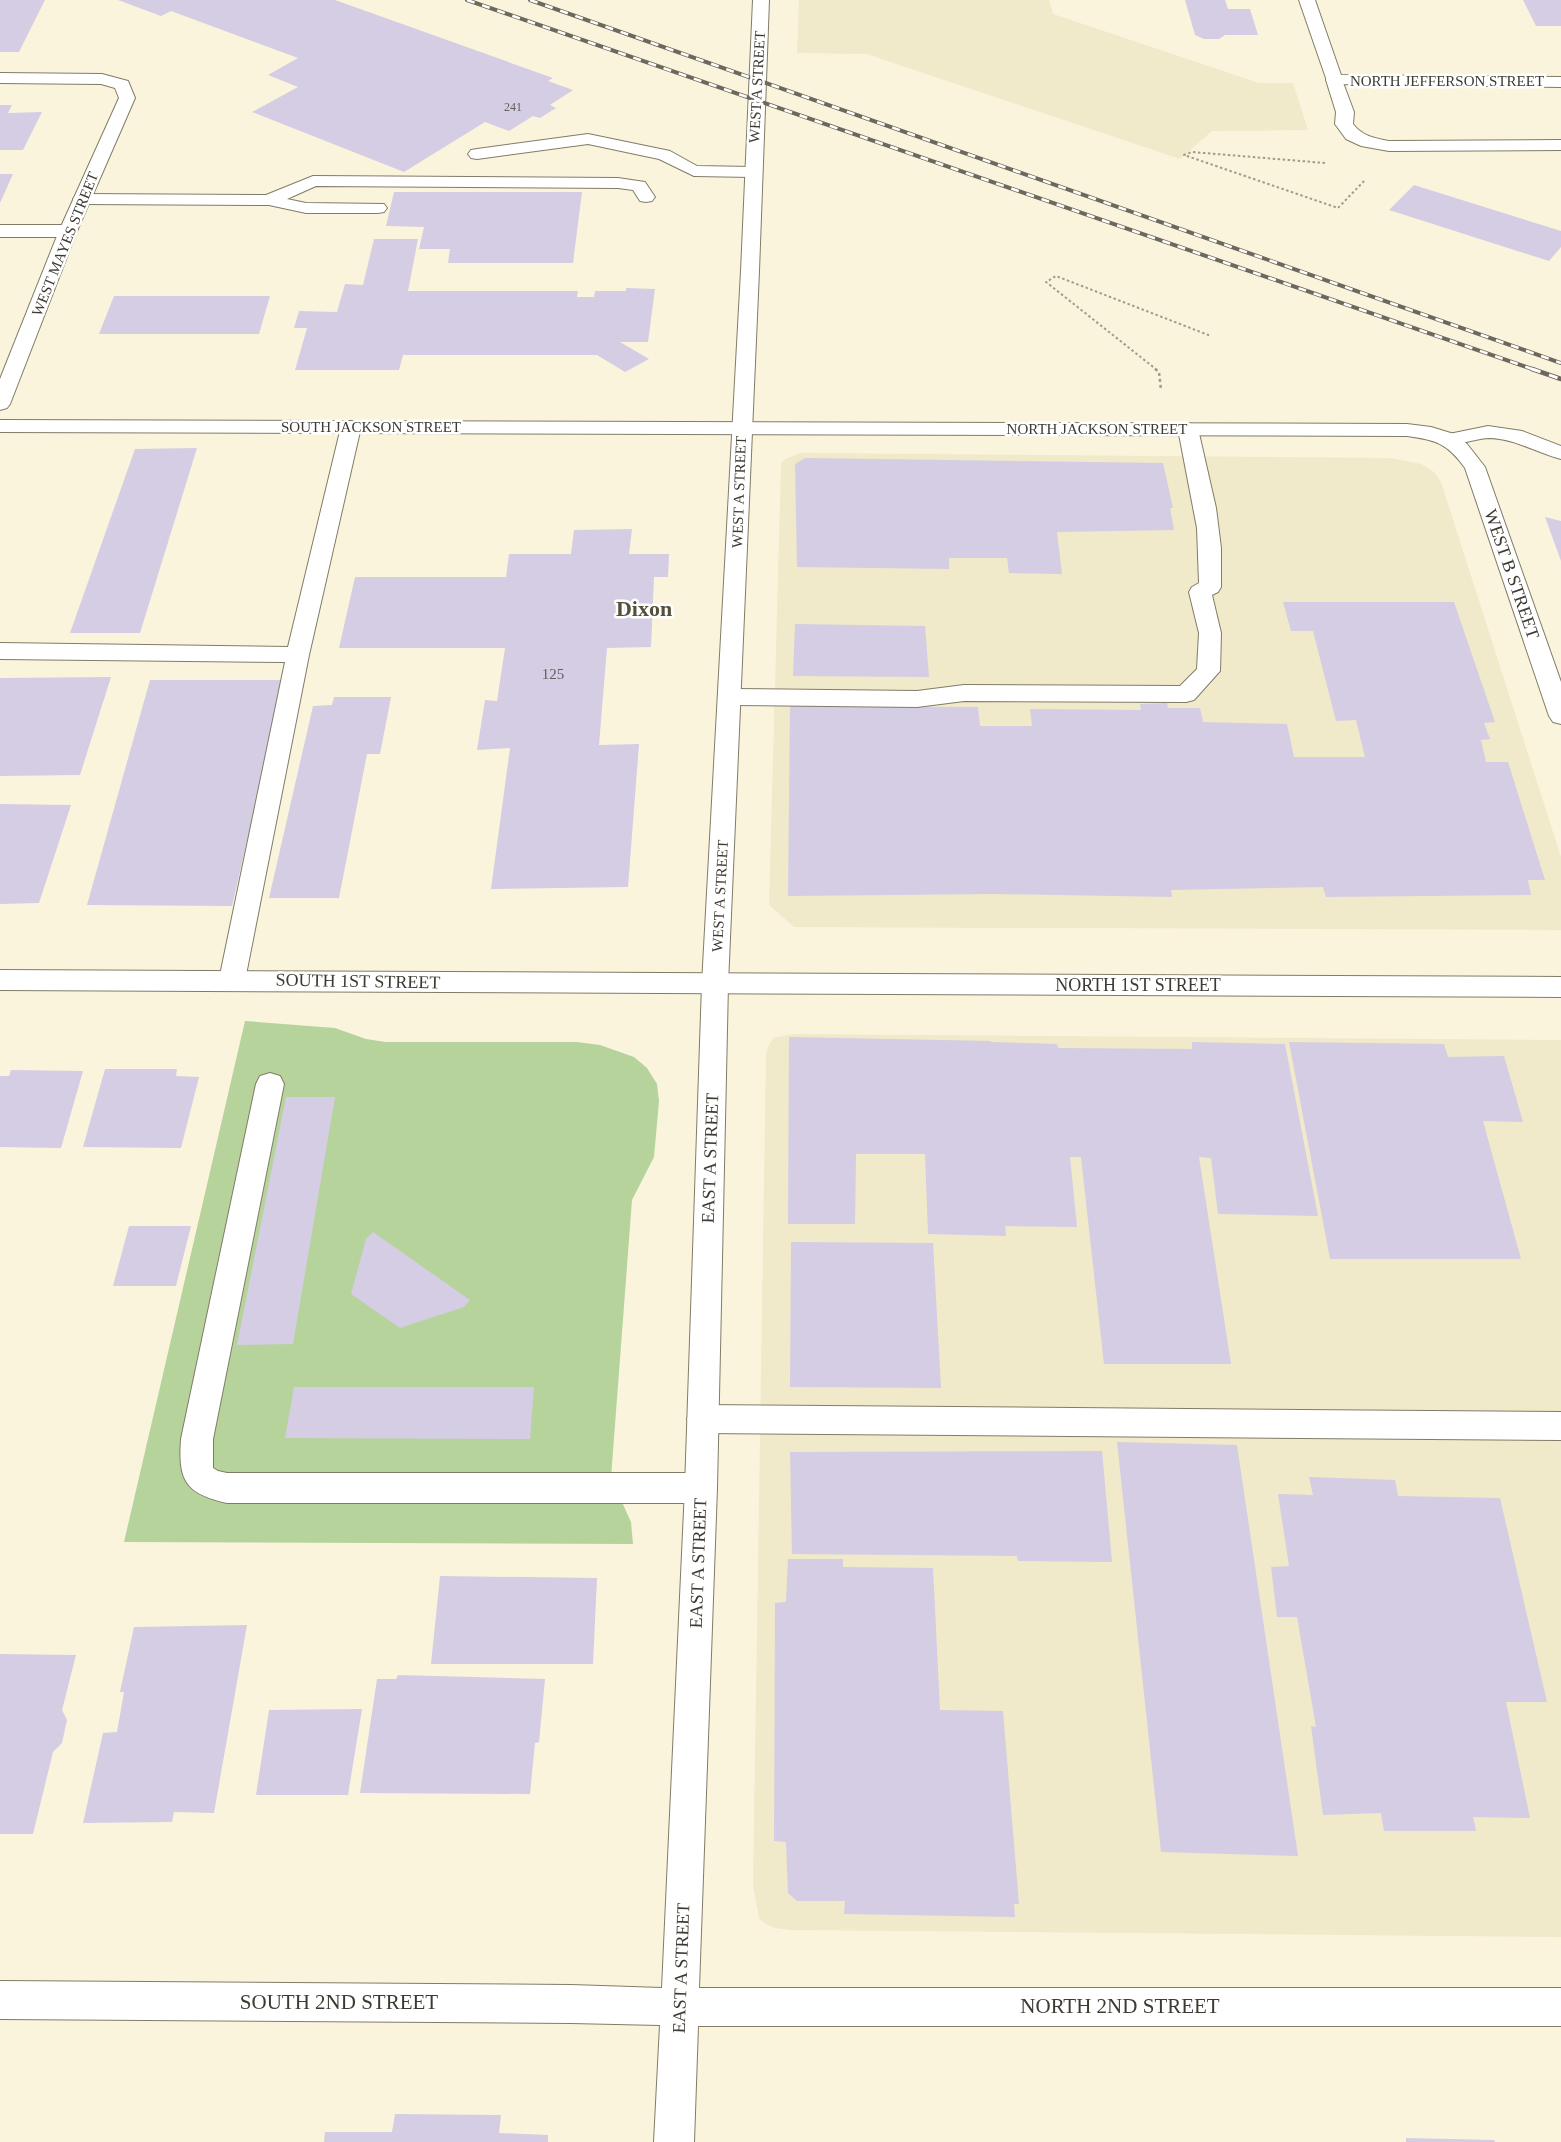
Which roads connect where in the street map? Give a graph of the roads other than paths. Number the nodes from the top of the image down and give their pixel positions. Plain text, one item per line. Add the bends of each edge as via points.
1 (761, 0) edge
2 (1307, 0) edge
3 (0, 78) edge
4 (1334, 80) junction
5 (1561, 82) edge
6 (1561, 145) edge
7 (477, 154) dead end
8 (753, 172) junction
9 (646, 197) dead end
10 (82, 199) junction
11 (268, 200) junction
12 (378, 208) dead end
13 (0, 231) edge
14 (68, 231) junction
15 (0, 404) edge
16 (0, 426) edge
17 (351, 427) junction
18 (741, 428) junction
19 (1188, 429) junction
20 (1451, 439) junction
21 (1561, 453) edge
22 (0, 650) edge
23 (298, 654) junction
24 (730, 697) junction
25 (1561, 716) edge
26 (0, 980) edge
27 (232, 980) junction
28 (715, 984) junction
29 (1561, 987) edge
30 (270, 1084) dead end
31 (703, 1419) junction
32 (1561, 1426) edge
33 (701, 1488) junction
34 (0, 2000) edge
35 (679, 2007) junction
36 (1561, 2007) edge
37 (674, 2142) edge

1 - 8 street, WEST A STREET
2 - 4 street
3 - 10 street, WEST MAYES STREET via 102,79 122,85 127,98
4 - 5 street, NORTH JEFFERSON STREET
4 - 6 street via 1345,112 1344,124 1352,135 1367,142 1396,146
7 - 8 street via 588,139 664,155 694,170
8 - 18 street, WEST A STREET
9 - 11 street via 639,186 618,183 313,181
10 - 11 street
10 - 14 street, WEST MAYES STREET
11 - 12 street via 306,208
13 - 14 street
14 - 15 street, WEST MAYES STREET
16 - 17 street, SOUTH JACKSON STREET
17 - 18 street, SOUTH JACKSON STREET
17 - 23 street
18 - 19 street, NORTH JACKSON STREET
18 - 24 street, WEST A STREET
19 - 20 street, NORTH JACKSON STREET via 1407,430
19 - 24 street via 1204,502 1212,569 1210,587 1200,592 1210,633 1208,671 1186,694 964,693 917,699
20 - 21 street via 1488,432 1515,435
20 - 25 street, WEST B STREET via 1475,467
22 - 23 street
23 - 27 street
24 - 28 street, WEST A STREET
26 - 27 street, SOUTH 1ST STREET
27 - 28 street, SOUTH 1ST STREET
28 - 29 street, NORTH 1ST STREET
28 - 31 street, EAST A STREET
30 - 33 street via 197,1439 195,1465 210,1486
31 - 32 street
31 - 33 street, EAST A STREET
33 - 35 street, EAST A STREET
34 - 35 street, SOUTH 2ND STREET
35 - 36 street, NORTH 2ND STREET
35 - 37 street, EAST A STREET

